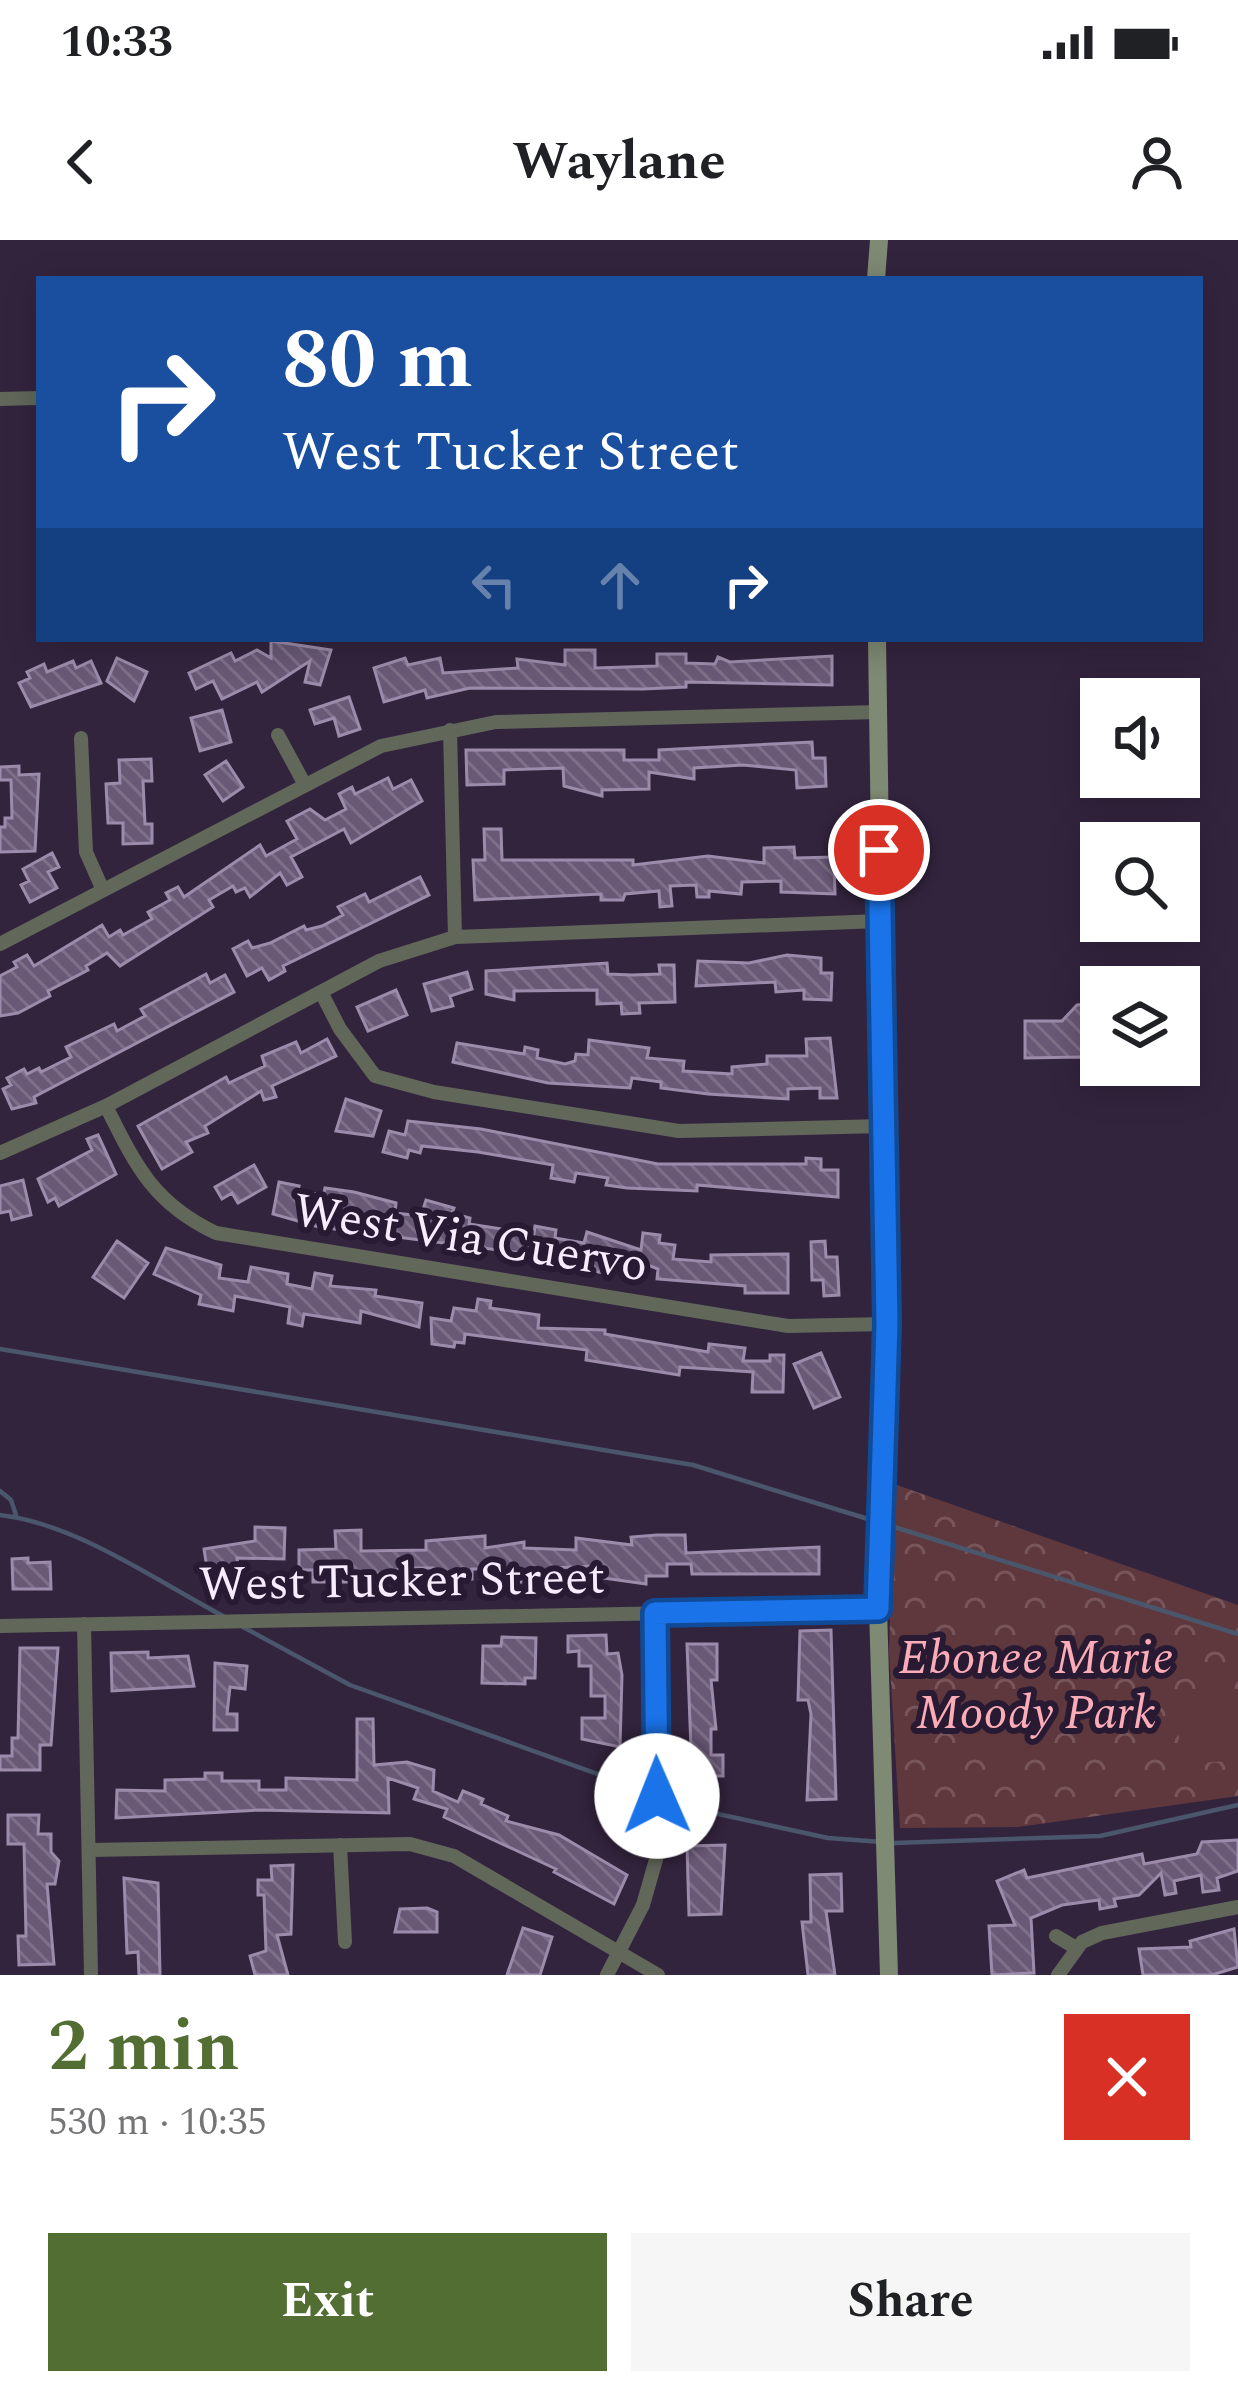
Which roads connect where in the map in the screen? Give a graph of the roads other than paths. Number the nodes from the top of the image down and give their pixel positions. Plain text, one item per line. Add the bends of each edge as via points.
1 (879, 240) edge
2 (876, 276) edge
3 (36, 398) edge
4 (0, 399) edge
5 (877, 642) edge
6 (878, 712) junction
7 (450, 730) junction
8 (278, 735) dead end
9 (81, 738) dead end
10 (304, 784) junction
11 (102, 888) junction
12 (880, 921) junction
13 (455, 937) junction
14 (0, 944) edge
15 (321, 992) junction
16 (106, 1106) junction
17 (883, 1126) junction
18 (0, 1153) edge
19 (887, 1324) junction
20 (878, 1609) junction
21 (655, 1613) junction
22 (84, 1624) junction
23 (0, 1626) edge
24 (340, 1845) junction
25 (90, 1850) junction
26 (1238, 1907) edge
27 (1056, 1936) dead end
28 (345, 1942) dead end
29 (1076, 1948) junction
30 (620, 1954) junction
31 (91, 1975) edge
32 (607, 1975) edge
33 (658, 1975) edge
34 (889, 1975) edge
35 (1058, 1975) edge

1 - 2 main road
3 - 4 street
5 - 6 main road
6 - 7 street via 496,722
6 - 12 main road
7 - 10 street via 381,746
7 - 13 street
8 - 10 street
9 - 11 street via 86,852
10 - 11 street
11 - 14 street
12 - 13 street
12 - 17 main road
13 - 15 street via 379,961
15 - 16 street
15 - 17 street via 376,1076 434,1092 679,1131
16 - 18 street
16 - 19 street, West Via Cuervo via 153,1190 177,1214 215,1233 788,1326
17 - 19 main road
19 - 20 main road
20 - 21 street, West Tucker Street
20 - 34 main road
21 - 22 street, West Tucker Street
21 - 30 street via 657,1856
22 - 23 street, West Tucker Street
22 - 25 street
24 - 25 street
24 - 28 street
24 - 30 street via 410,1844 454,1856
25 - 31 street
26 - 29 street via 1102,1933
27 - 29 street
29 - 35 street
30 - 32 street
30 - 33 street

